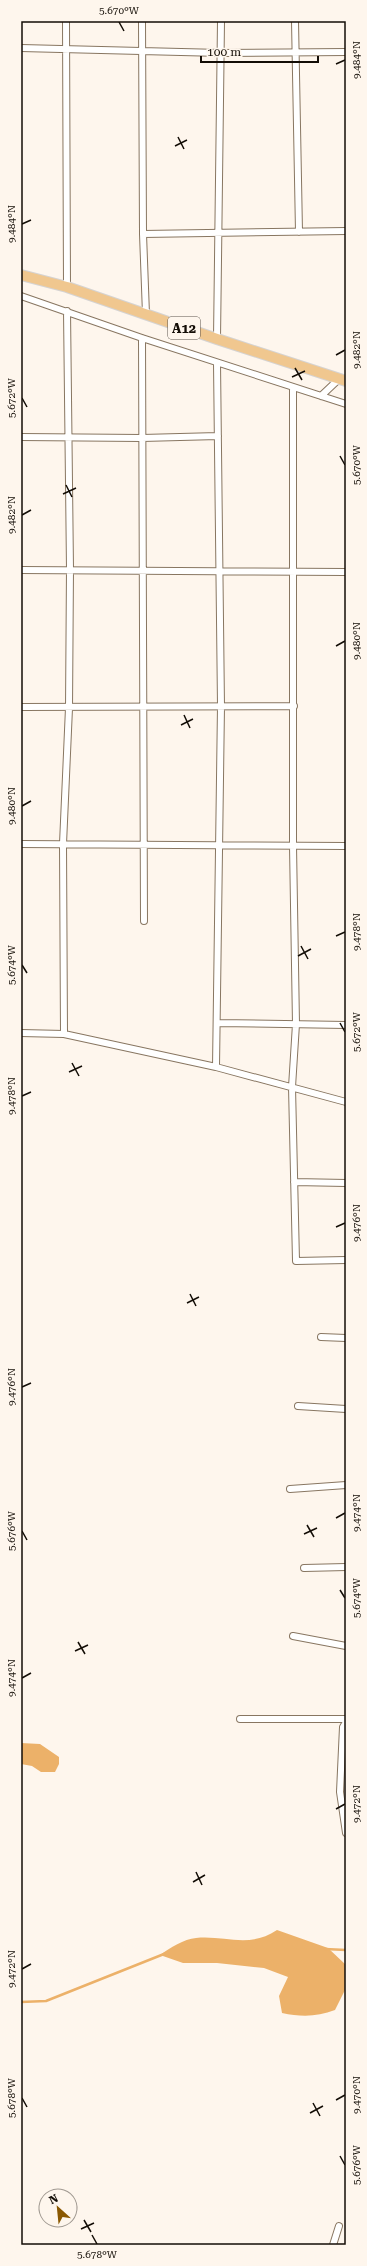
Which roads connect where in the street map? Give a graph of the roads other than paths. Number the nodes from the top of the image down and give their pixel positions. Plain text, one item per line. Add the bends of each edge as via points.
1 (66, 21) edge
2 (142, 21) edge
3 (221, 21) edge
4 (295, 21) edge
5 (21, 48) edge
6 (66, 48) junction
7 (142, 51) junction
8 (296, 52) junction
9 (346, 52) edge
10 (221, 53) junction
11 (299, 232) junction
12 (346, 232) edge
13 (218, 233) junction
14 (143, 234) junction
15 (21, 275) edge
16 (67, 287) junction
17 (21, 296) edge
18 (66, 311) junction
19 (146, 314) junction
20 (142, 338) junction
21 (217, 339) junction
22 (217, 363) junction
23 (342, 380) edge
24 (293, 387) junction
25 (321, 396) junction
26 (346, 404) edge
27 (218, 436) junction
28 (21, 437) edge
29 (69, 438) junction
30 (142, 438) junction
31 (21, 570) edge
32 (70, 570) junction
33 (144, 571) junction
34 (220, 571) junction
35 (294, 572) junction
36 (346, 572) edge
37 (221, 706) junction
38 (294, 706) junction
39 (21, 707) edge
40 (69, 708) junction
41 (145, 708) junction
42 (21, 844) edge
43 (63, 844) junction
44 (144, 844) junction
45 (219, 845) junction
46 (293, 846) junction
47 (346, 846) edge
48 (144, 921) dead end
49 (217, 1023) junction
50 (296, 1024) junction
51 (346, 1025) edge
52 (21, 1033) edge
53 (64, 1034) junction
54 (216, 1067) junction
55 (292, 1087) junction
56 (346, 1102) edge
57 (294, 1182) junction
58 (346, 1183) edge
59 (346, 1260) edge
60 (322, 1337) dead end
61 (346, 1338) edge
62 (298, 1406) dead end
63 (346, 1409) edge
64 (346, 1485) edge
65 (290, 1489) dead end
66 (346, 1567) edge
67 (304, 1568) dead end
68 (293, 1636) dead end
69 (346, 1646) edge
70 (240, 1719) dead end
71 (346, 1719) edge
72 (346, 1722) edge
73 (343, 1792) edge
74 (346, 1833) edge
75 (339, 2226) dead end
76 (333, 2245) edge

1 - 6 street
2 - 7 street
3 - 10 street
4 - 8 street
5 - 6 street
6 - 7 street
6 - 16 street
7 - 10 street
7 - 14 street
8 - 9 street
8 - 10 street
8 - 11 street
10 - 13 street
11 - 12 street
11 - 13 street
13 - 14 street
13 - 21 street
14 - 19 street
15 - 16 main road, A12
16 - 19 main road, A12
17 - 18 street
18 - 20 street
18 - 29 street
19 - 21 main road, A12
20 - 22 street
20 - 30 street
21 - 23 main road, A12
22 - 24 street
22 - 27 street
23 - 25 street
24 - 25 street
24 - 35 street
25 - 26 street
27 - 30 street
27 - 34 street
28 - 29 street
29 - 30 street
29 - 32 street
30 - 33 street
31 - 32 street
32 - 33 street
32 - 40 street
33 - 34 street
33 - 41 street
34 - 35 street
34 - 37 street
35 - 36 street
35 - 38 street
37 - 38 street
37 - 41 street
37 - 45 street
38 - 46 street
39 - 40 street
40 - 41 street
40 - 43 street
41 - 44 street
42 - 43 street
43 - 44 street
43 - 53 street
44 - 45 street
44 - 48 street
45 - 46 street
45 - 49 street
46 - 47 street
46 - 50 street
49 - 50 street
49 - 54 street
50 - 51 street
50 - 55 street
52 - 53 street
53 - 54 street
54 - 55 street
55 - 56 street
55 - 57 street
57 - 58 street
57 - 59 street via 296,1261
60 - 61 street
62 - 63 street
64 - 65 street
66 - 67 street
68 - 69 street
70 - 71 street
72 - 73 street via 343,1727
73 - 74 street
75 - 76 street

